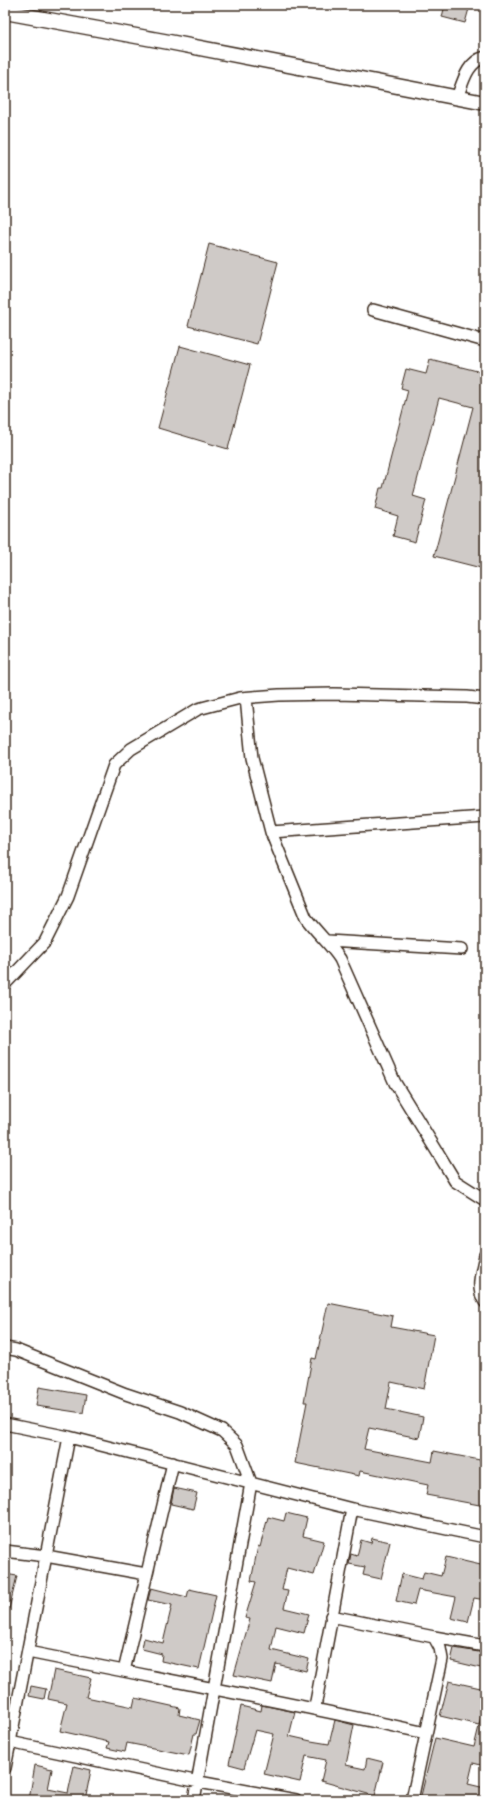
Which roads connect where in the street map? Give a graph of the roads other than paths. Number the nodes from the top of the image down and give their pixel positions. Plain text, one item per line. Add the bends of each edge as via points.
1 (5, 12) edge
2 (485, 57) edge
3 (457, 98) junction
4 (485, 103) edge
5 (373, 310) dead end
6 (485, 341) edge
7 (246, 698) junction
8 (485, 699) edge
9 (485, 817) edge
10 (271, 832) junction
11 (328, 941) junction
12 (462, 949) dead end
13 (5, 984) edge
14 (485, 1200) edge
15 (485, 1255) edge
16 (485, 1302) edge
17 (5, 1348) edge
18 (5, 1424) edge
19 (69, 1437) junction
20 (173, 1464) junction
21 (251, 1483) junction
22 (352, 1509) junction
23 (485, 1537) edge
24 (5, 1551) edge
25 (46, 1556) junction
26 (146, 1574) junction
27 (331, 1616) junction
28 (434, 1637) junction
29 (485, 1646) edge
30 (28, 1652) junction
31 (124, 1671) junction
32 (215, 1690) junction
33 (315, 1707) junction
34 (426, 1733) junction
35 (8, 1741) edge
36 (5, 1768) edge
37 (199, 1782) junction
38 (194, 1800) edge
39 (296, 1800) edge
40 (412, 1800) edge

1 - 3 street
2 - 3 street via 477,59 469,68
3 - 4 street
5 - 6 street
7 - 8 street via 334,694
7 - 10 street via 252,758
7 - 13 street via 198,709 131,749 114,765 68,896 45,942
9 - 10 street
10 - 11 street via 306,918 315,931
11 - 12 street
11 - 14 street via 340,958 395,1083 455,1181
15 - 16 street via 479,1282
17 - 21 street via 180,1412 222,1431 237,1444
18 - 19 street
19 - 20 street
19 - 25 street
20 - 21 street
20 - 26 street
21 - 22 street
21 - 32 street
22 - 23 street
22 - 27 street
24 - 25 street
25 - 26 street
25 - 30 street
26 - 31 street
27 - 28 street
27 - 33 street
28 - 29 street
28 - 34 street via 442,1659
30 - 31 street
30 - 35 street
31 - 32 street
32 - 33 street
32 - 37 street
33 - 34 street
34 - 40 street
35 - 36 street
35 - 37 street
37 - 38 street
37 - 39 street

